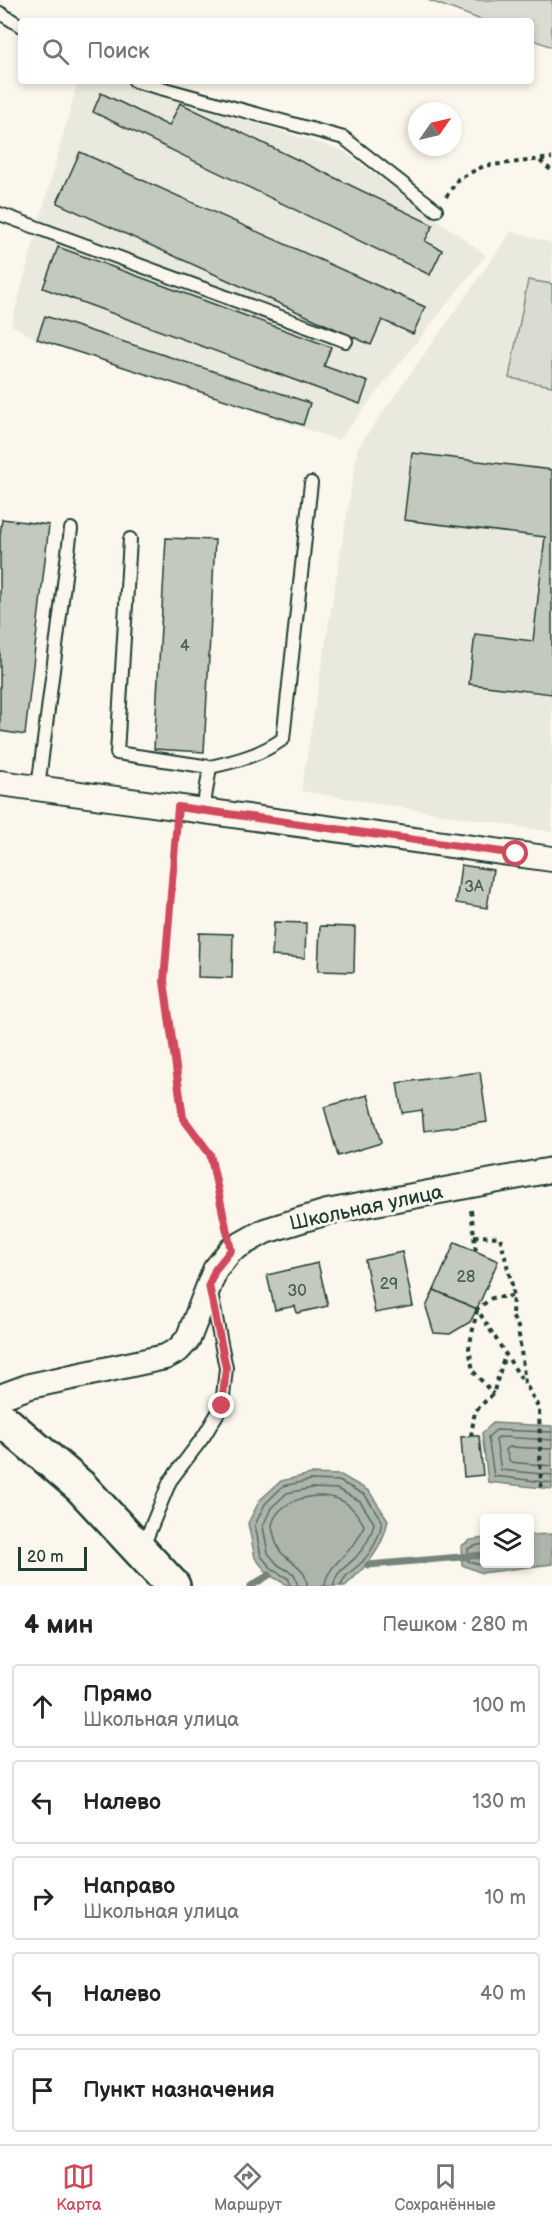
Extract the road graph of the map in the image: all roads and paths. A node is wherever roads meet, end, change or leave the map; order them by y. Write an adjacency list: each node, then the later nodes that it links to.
1 (0, 14): 2 (lane)
2 (18, 24)
3 (146, 84): 7 (lane)
4 (552, 158): 5 (path)
5 (539, 160): 6 (path); 7 (path)
6 (552, 171)
7 (436, 210)
8 (0, 214): 9 (lane)
9 (346, 341)
10 (311, 483): 13 (lane)
11 (71, 529): 15 (lane)
12 (130, 538): 13 (lane)
13 (210, 766): 17 (lane)
14 (0, 783): 15 (street)
15 (38, 788): 16 (street)
16 (178, 807): 17 (street); 22 (path)
17 (203, 810): 18 (street)
18 (552, 859)
19 (552, 1170): 22 (street, Школьная улица)
20 (471, 1210): 21 (path)
21 (474, 1236): 23 (path); 25 (path)
22 (231, 1250): 24 (street, Школьная улица)
23 (476, 1252)
24 (209, 1285): 30 (street, Школьная улица); 34 (lane)
25 (512, 1296): 26 (path); 28 (path)
26 (477, 1309): 27 (path); 29 (path)
27 (505, 1354): 28 (path); 29 (path)
28 (525, 1383): 33 (path)
29 (493, 1394): 32 (path)
30 (0, 1398)
31 (0, 1418): 34 (street)
32 (471, 1436)
33 (541, 1489)
34 (141, 1550): 35 (street)
35 (173, 1586)

